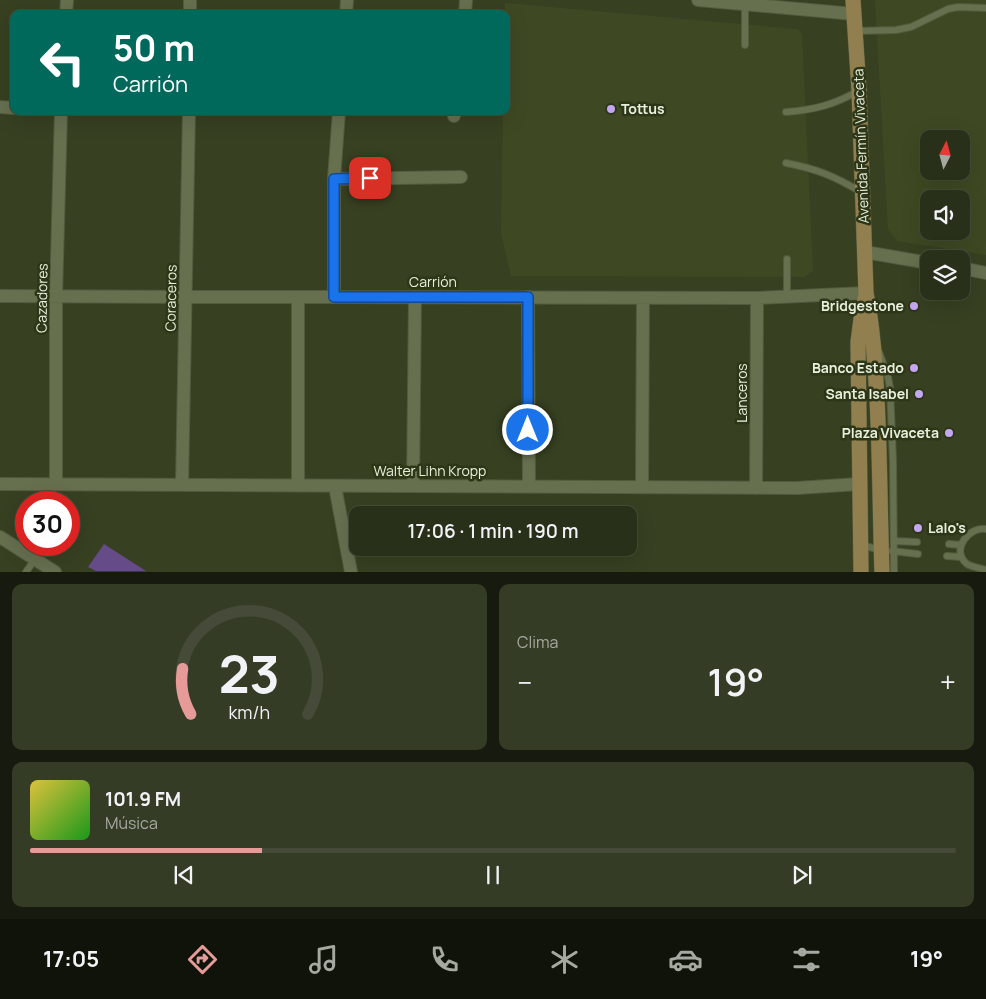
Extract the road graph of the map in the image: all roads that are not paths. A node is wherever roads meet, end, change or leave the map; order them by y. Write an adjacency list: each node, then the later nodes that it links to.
1 (698, 0): 2 (street)
2 (745, 4): 3 (street); 6 (lane)
3 (853, 7): 5 (main road, Avenida Fermín Vivaceta)
4 (986, 8): 5 (lane)
5 (856, 31): 7 (main road, Avenida Fermín Vivaceta)
6 (745, 45)
7 (860, 90): 8 (lane); 15 (main road, Avenida Fermín Vivaceta)
8 (786, 112)
9 (62, 115): 23 (street, Cazadores)
10 (187, 115): 29 (street, Coraceros)
11 (339, 115): 14 (street)
12 (786, 163): 15 (lane)
13 (461, 177): 14 (street)
14 (334, 179): 25 (street)
15 (863, 193): 16 (main road, Avenida Fermín Vivaceta)
16 (865, 252): 18 (street); 21 (main road, Avenida Fermín Vivaceta)
17 (787, 259): 28 (lane)
18 (920, 261)
19 (970, 270): 20 (street)
20 (986, 273)
21 (866, 292): 28 (street, Carrión); 32 (main road, Avenida Fermín Vivaceta); 35 (main road, Avenida Fermín Vivaceta)
22 (0, 296): 23 (street, Carrión)
23 (56, 296): 29 (street, Carrión); 34 (street, Cazadores)
24 (298, 297): 25 (street, Carrión); 29 (street, Carrión); 37 (street)
25 (334, 297): 26 (street, Carrión)
26 (416, 297): 27 (street, Carrión); 39 (street)
27 (528, 297): 30 (street, Carrión); 40 (street)
28 (787, 297): 31 (street, Carrión)
29 (186, 298): 36 (street, Coraceros)
30 (643, 298): 31 (street, Carrión); 41 (street)
31 (757, 298): 42 (street, Lanceros)
32 (874, 342): 45 (lane); 50 (main road, Avenida Fermín Vivaceta)
33 (0, 484): 34 (street, Walter Lihn Kropp)
34 (56, 484): 36 (street, Walter Lihn Kropp)
35 (860, 484): 42 (street, Walter Lihn Kropp); 48 (main road, Avenida Fermín Vivaceta)
36 (182, 485): 37 (street, Walter Lihn Kropp)
37 (298, 486): 38 (street, Walter Lihn Kropp)
38 (336, 486): 39 (street, Walter Lihn Kropp); 58 (street)
39 (413, 486): 40 (street, Walter Lihn Kropp)
40 (528, 486): 41 (street, Walter Lihn Kropp)
41 (642, 487): 42 (street, Walter Lihn Kropp)
42 (756, 488)
43 (986, 529): 49 (lane)
44 (0, 537): 54 (street)
45 (894, 541): 46 (lane); 50 (lane)
46 (917, 542)
47 (949, 544): 49 (lane)
48 (860, 545): 50 (lane); 59 (main road, Avenida Fermín Vivaceta)
49 (961, 545): 53 (lane)
50 (887, 551): 51 (lane); 60 (main road, Avenida Fermín Vivaceta); 61 (lane)
51 (918, 554)
52 (947, 556): 53 (lane)
53 (961, 557): 55 (lane)
54 (35, 559): 56 (lane); 57 (street)
55 (986, 570)
56 (26, 572)
57 (55, 572)
58 (351, 572)
59 (861, 572)
60 (882, 572)
61 (894, 572)

